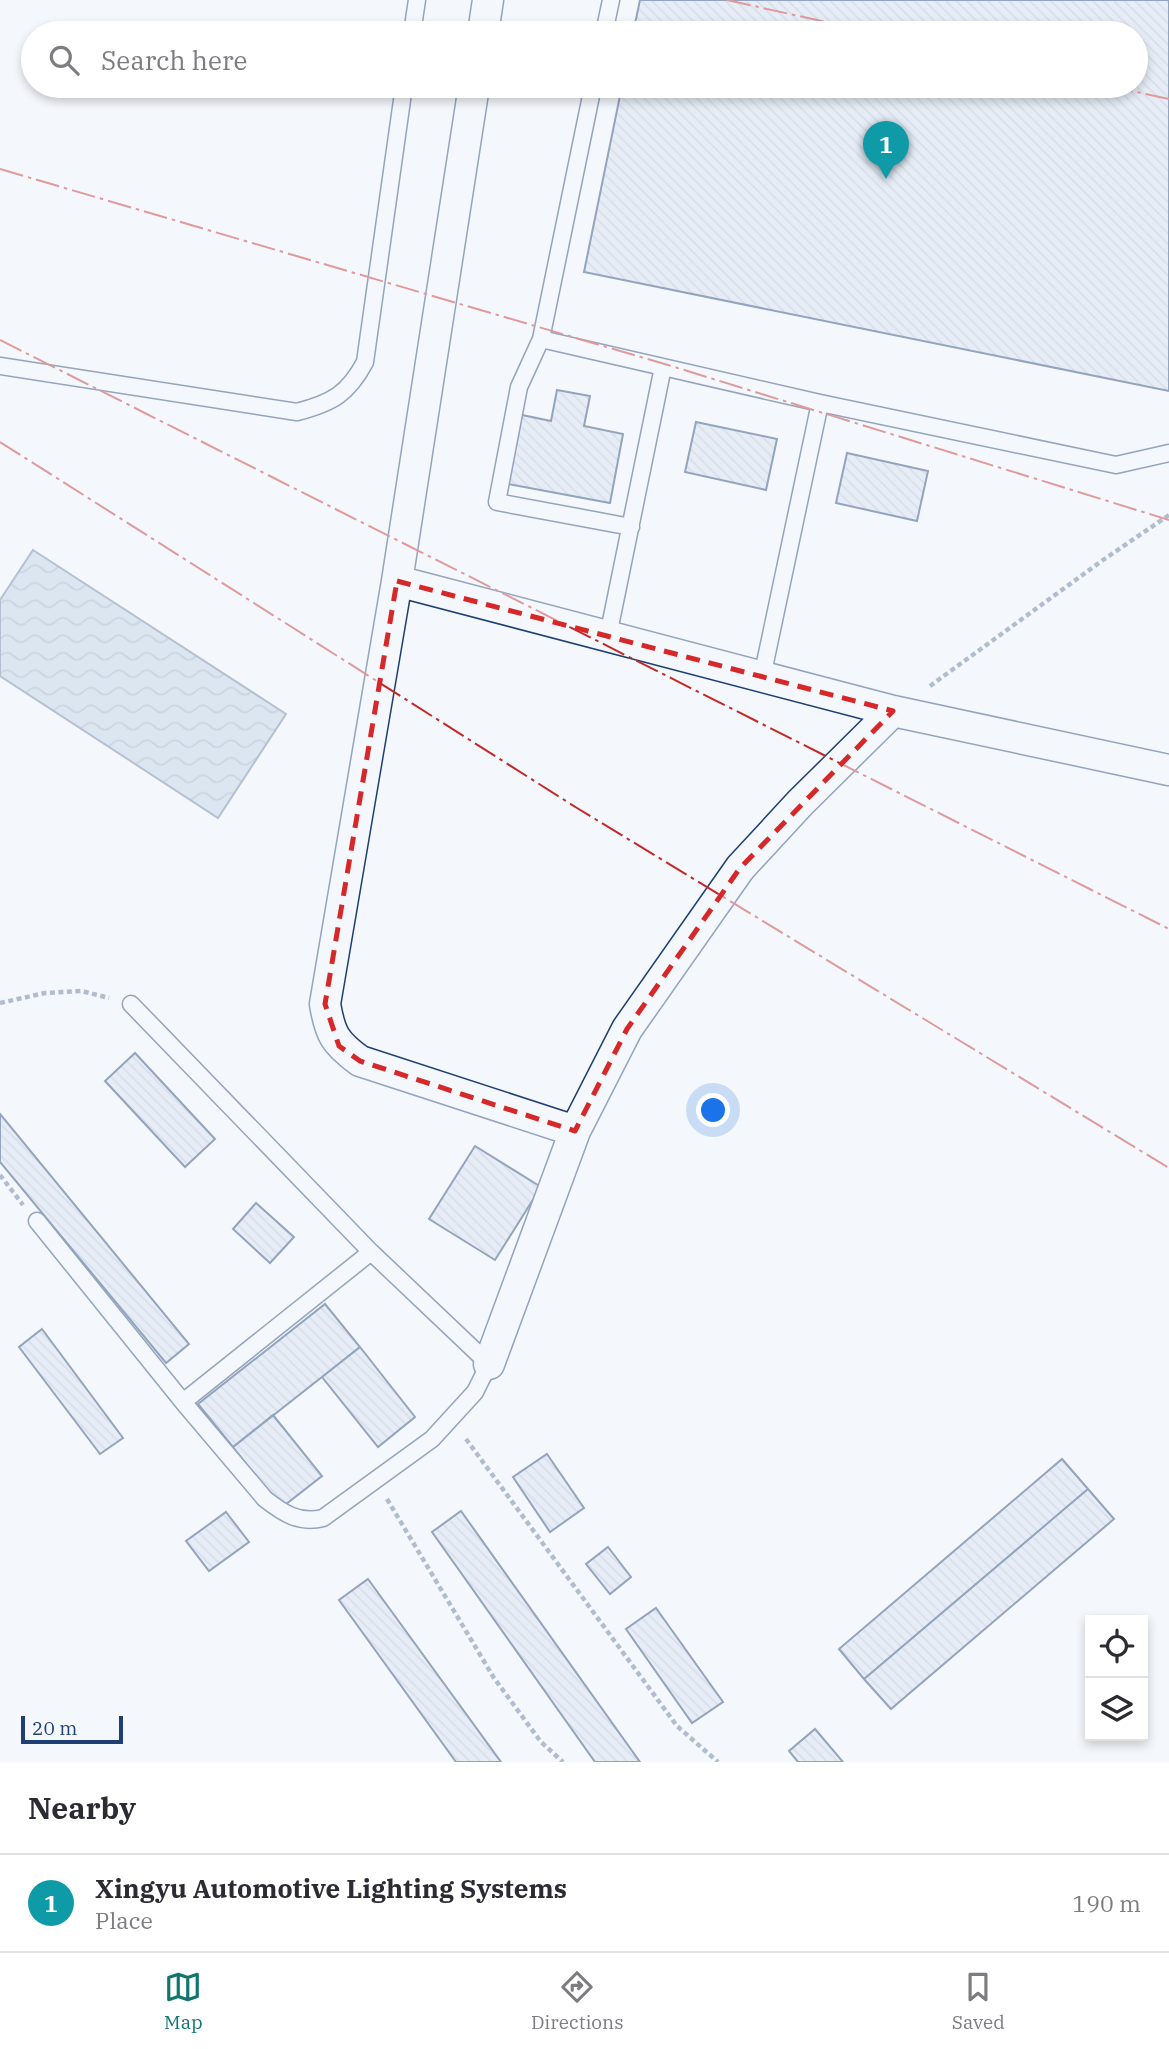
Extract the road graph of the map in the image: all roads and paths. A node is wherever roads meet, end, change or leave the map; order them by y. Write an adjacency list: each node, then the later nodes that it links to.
1 (417, 0): 4 (lane)
2 (488, 0): 5 (street)
3 (611, 0): 6 (lane)
4 (414, 21)
5 (485, 21)
6 (607, 21)
7 (402, 98): 11 (lane)
8 (472, 98): 17 (street)
9 (591, 98): 10 (lane)
10 (541, 339): 12 (lane); 16 (lane)
11 (0, 366)
12 (663, 367): 13 (lane); 16 (lane)
13 (820, 402): 14 (lane); 19 (lane)
14 (1169, 453)
15 (1169, 515): 20 (path)
16 (631, 527): 18 (lane)
17 (397, 581): 18 (street); 24 (street)
18 (608, 636): 19 (street)
19 (762, 677): 20 (street)
20 (894, 711): 21 (street); 24 (street)
21 (1169, 770)
22 (0, 1003): 23 (path)
23 (131, 1004): 27 (lane)
24 (575, 1131): 28 (street)
25 (0, 1175): 26 (path)
26 (37, 1221): 29 (lane)
27 (371, 1252): 28 (lane); 29 (lane)
28 (489, 1364): 30 (lane)
29 (183, 1402): 31 (lane)
30 (451, 1418): 31 (lane); 33 (path)
31 (376, 1480): 32 (path)
32 (563, 1762)
33 (718, 1762)

